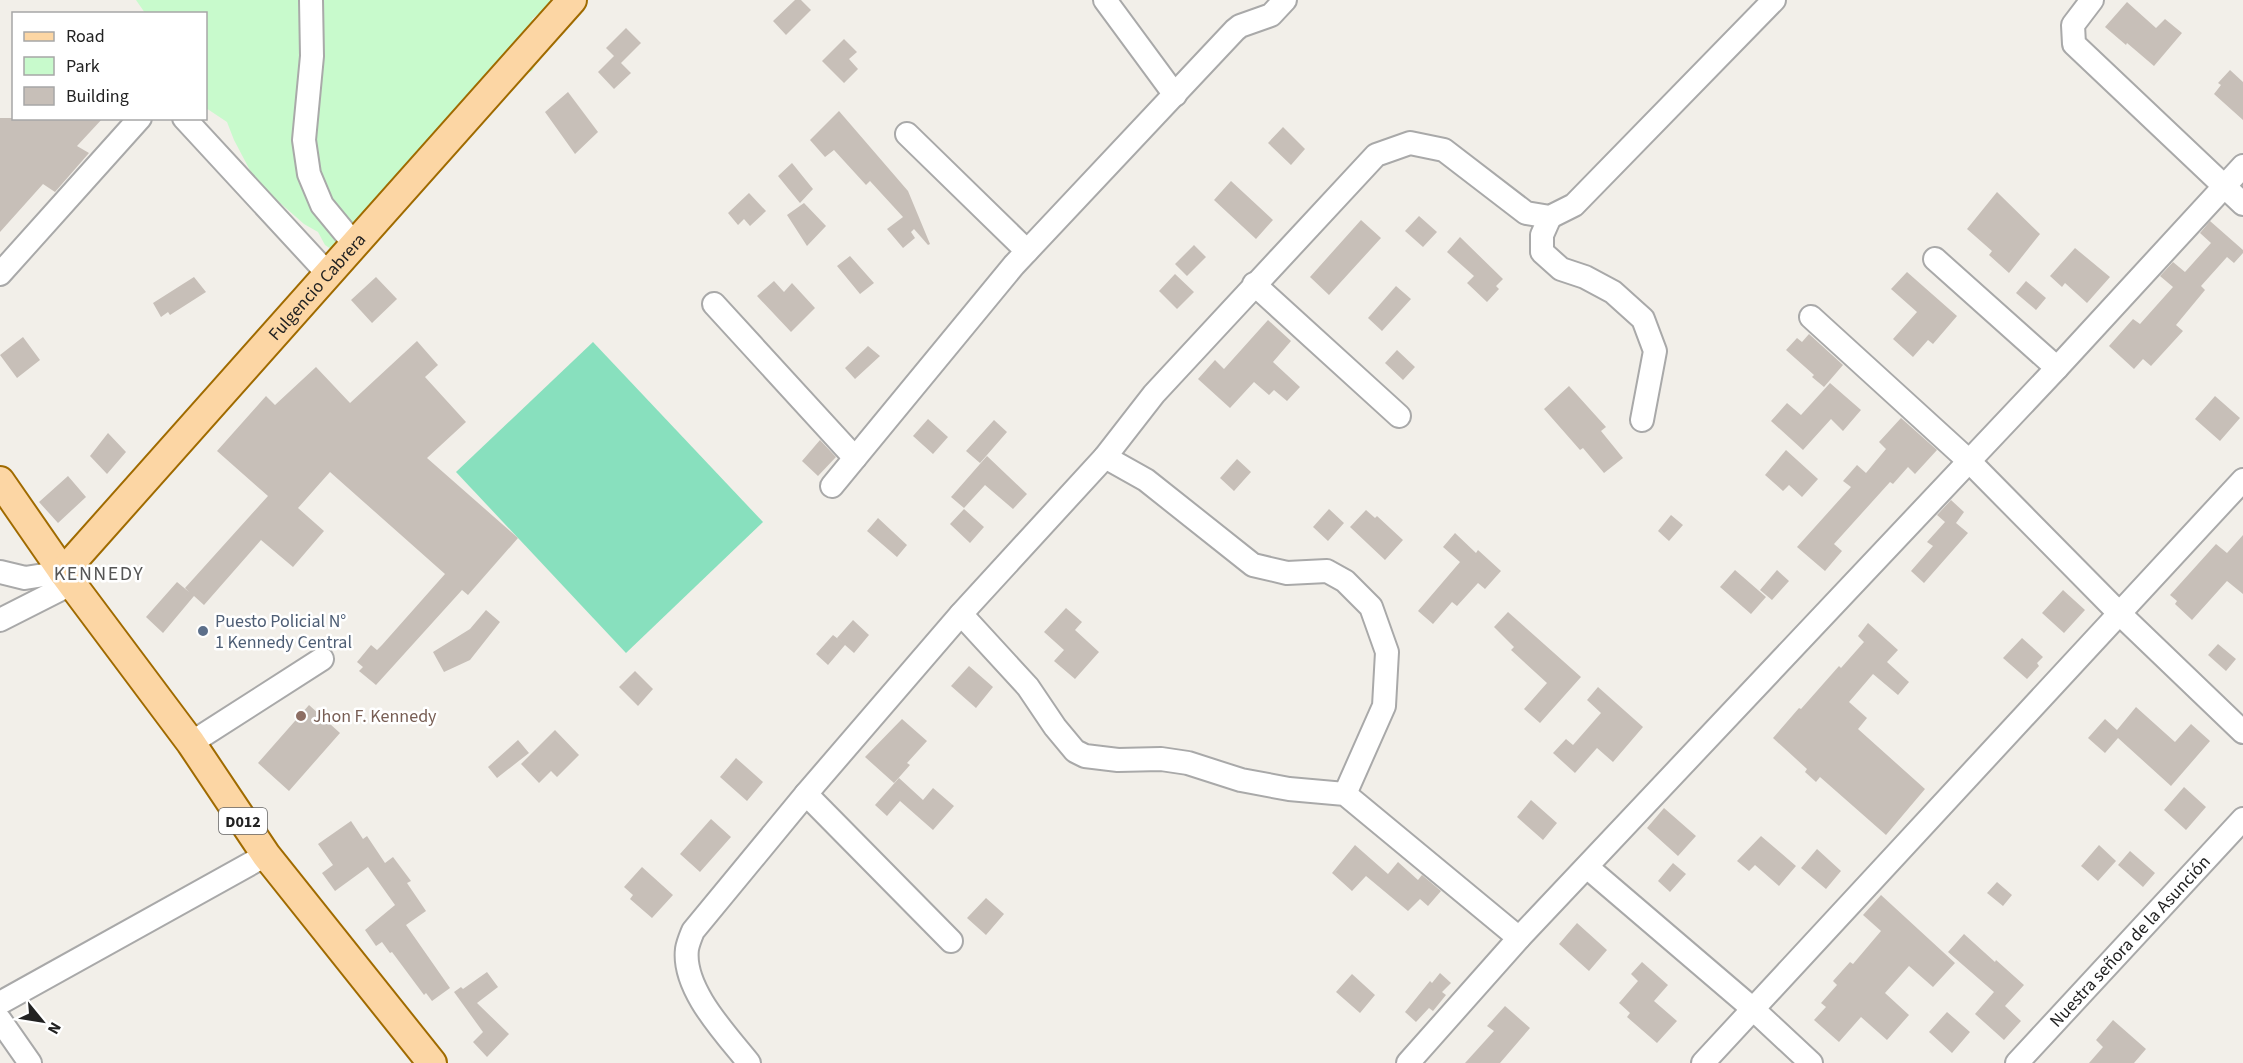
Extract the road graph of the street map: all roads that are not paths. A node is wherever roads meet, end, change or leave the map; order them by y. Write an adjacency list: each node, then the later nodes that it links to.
1 (311, 0): 15 (street)
2 (572, 0): 15 (main road, Fulgencio Cabrera)
3 (1105, 0): 7 (street)
4 (1285, 0): 7 (street)
5 (1774, 0): 14 (street)
6 (2092, 0): 12 (street)
7 (1174, 95): 16 (street)
8 (138, 120): 18 (street)
9 (186, 120): 19 (street)
10 (907, 134): 16 (street)
11 (2243, 166): 12 (street)
12 (2224, 186): 13 (street); 23 (street)
13 (2243, 204)
14 (1550, 217): 20 (street); 25 (street)
15 (355, 245): 19 (main road, Fulgencio Cabrera)
16 (1027, 251): 27 (street)
17 (1935, 259): 23 (street)
18 (1, 271)
19 (329, 275): 33 (main road, Fulgencio Cabrera)
20 (1254, 284): 24 (street); 26 (street)
21 (714, 304): 27 (street)
22 (1811, 317): 28 (street)
23 (2057, 369): 28 (street)
24 (1399, 416)
25 (1642, 420)
26 (1105, 457): 34 (street); 41 (street)
27 (855, 458): 31 (street)
28 (1969, 462): 35 (street); 44 (street)
29 (2243, 480): 35 (street)
30 (0, 481): 33 (main road, D012)
31 (832, 486)
32 (0, 572): 33 (street)
33 (68, 578): 36 (street); 39 (main road, D012)
34 (961, 614): 40 (street); 41 (street)
35 (2120, 614): 38 (street); 48 (street)
36 (0, 621)
37 (322, 659): 39 (street)
38 (2243, 732)
39 (191, 744): 43 (main road, D012)
40 (806, 794): 46 (street); 52 (street)
41 (1345, 794): 45 (street)
42 (2243, 819): 56 (street, Nuestra señora de la Asunción)
43 (267, 855): 47 (street); 51 (main road, D012)
44 (1587, 867): 45 (street); 48 (street)
45 (1519, 938): 53 (street)
46 (951, 941)
47 (0, 1003)
48 (1753, 1009): 54 (street); 55 (street)
49 (0, 1020): 50 (street)
50 (30, 1063)
51 (432, 1063)
52 (749, 1063)
53 (1408, 1063)
54 (1702, 1063)
55 (1811, 1063)
56 (2017, 1063)

